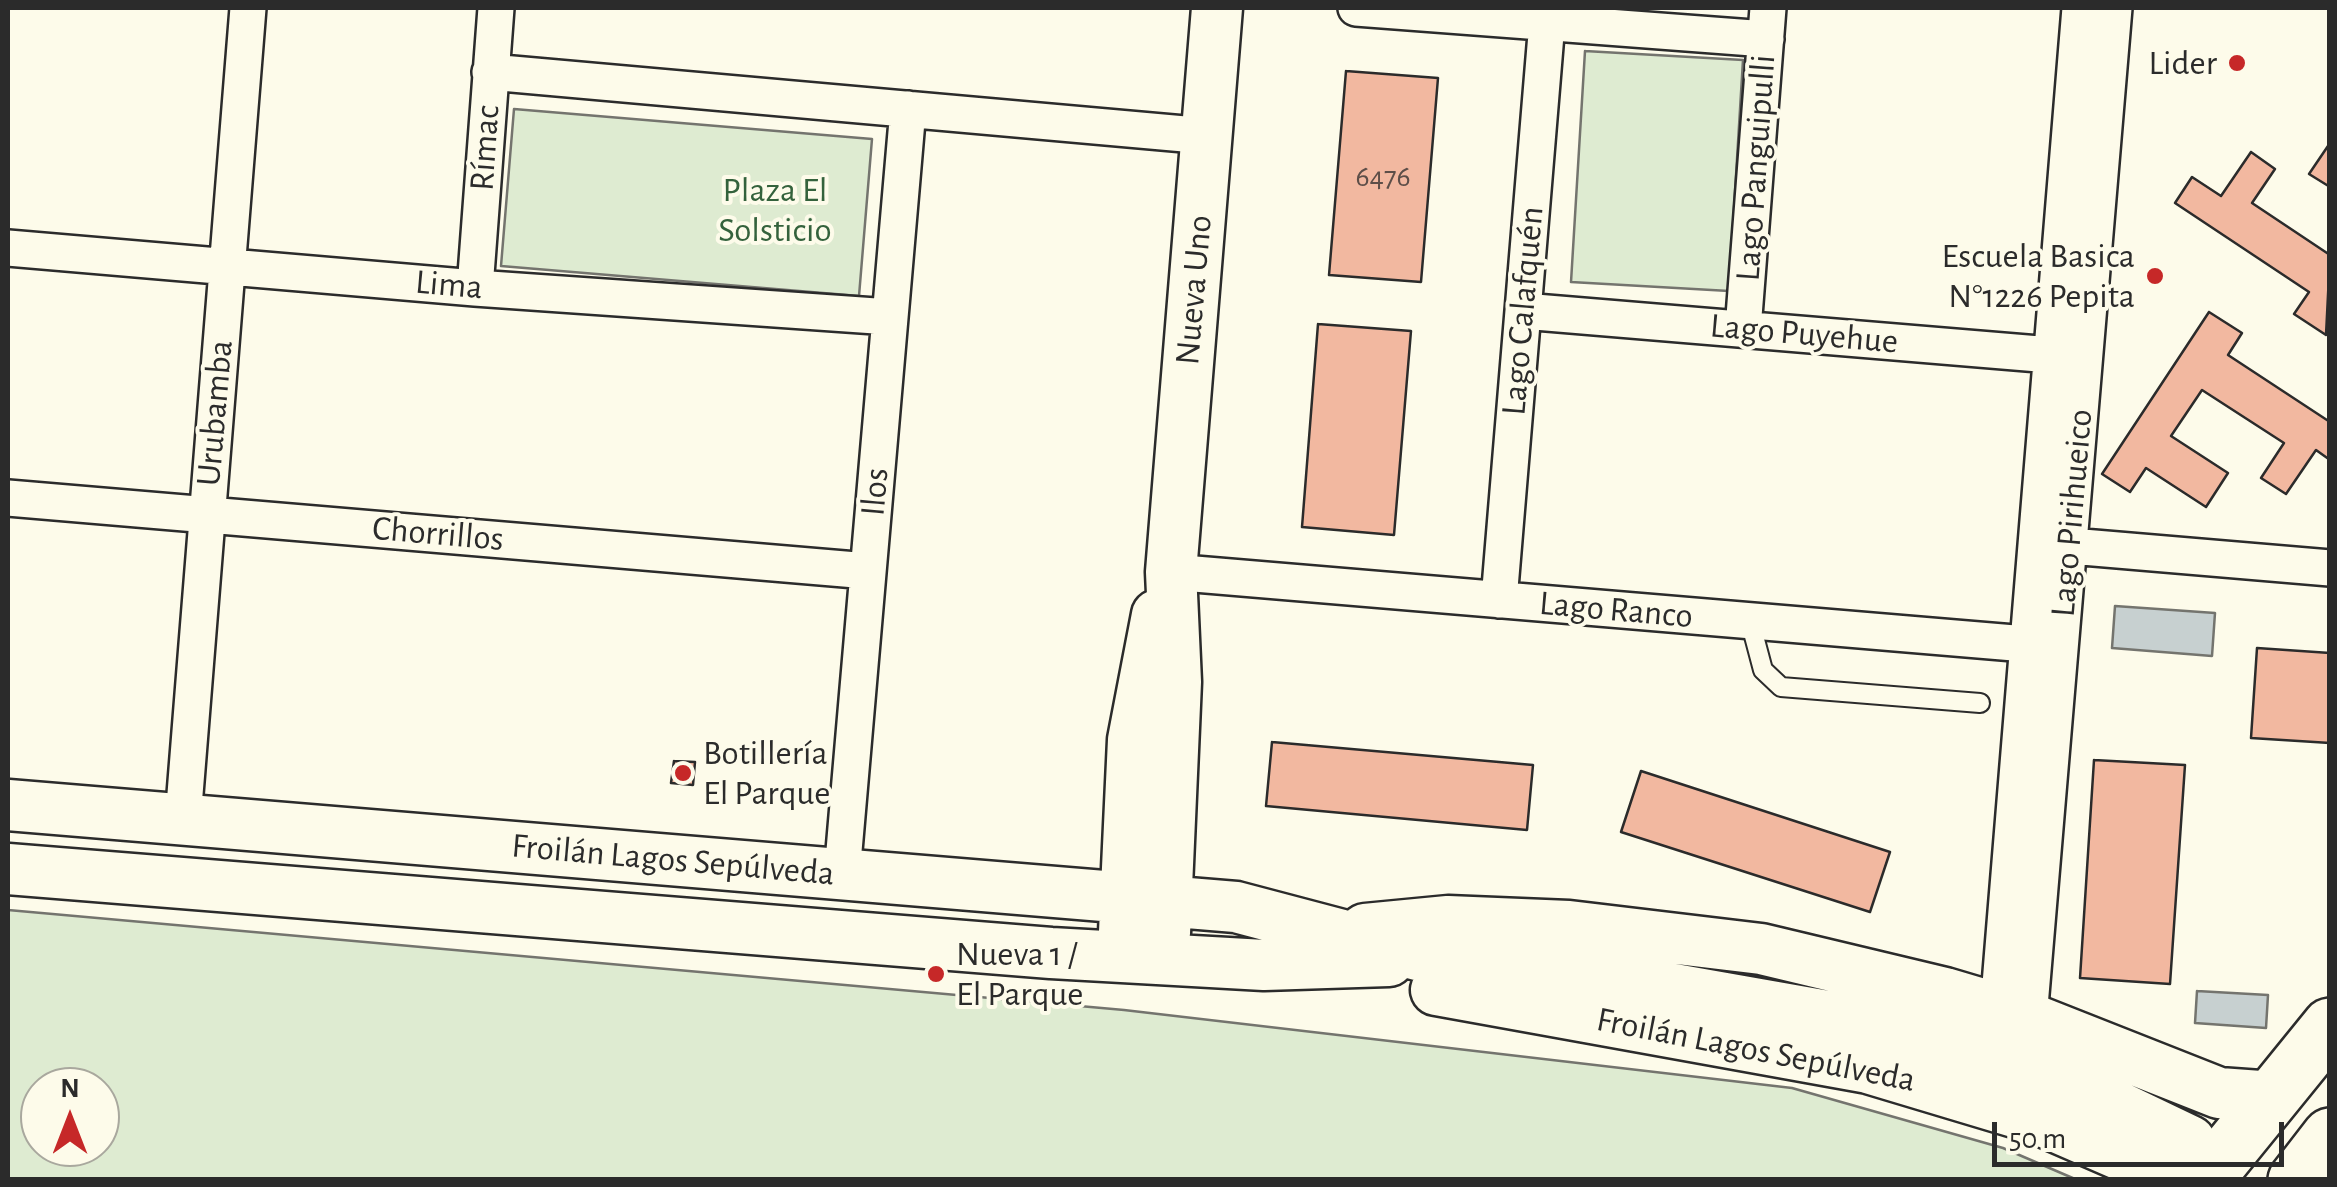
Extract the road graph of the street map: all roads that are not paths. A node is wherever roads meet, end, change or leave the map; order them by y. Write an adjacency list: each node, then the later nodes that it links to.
1 (248, 8): 13 (street, Urubamba)
2 (496, 8): 9 (street, Rímac)
3 (1217, 8): 11 (street, Nueva Uno)
4 (1356, 8): 7 (street)
5 (2080, 8): 18 (street, Lago Pirihueico)
6 (2114, 8): 18 (street, Lago Pirihueico)
7 (1547, 22): 8 (street); 15 (street, Lago Calafquén)
8 (1767, 23): 17 (street, Lago Panguipulli)
9 (490, 72): 10 (street); 14 (street, Rímac)
10 (908, 110): 11 (street); 16 (street, Ilos)
11 (1207, 136): 24 (street, Nueva Uno)
12 (8, 248): 13 (street, Lima)
13 (228, 266): 14 (street, Lima); 20 (street, Urubamba)
14 (475, 288): 16 (street, Lima)
15 (1523, 311): 17 (street, Lago Puyehue); 25 (street, Lago Calafquén)
16 (890, 316): 23 (street, Ilos)
17 (1743, 330): 18 (street, Lago Puyehue)
18 (2068, 356): 21 (street, Lago Pirihueico)
19 (8, 498): 20 (street, Chorrillos)
20 (206, 514): 23 (street, Chorrillos); 30 (street, Urubamba)
21 (2053, 545): 22 (street); 27 (street, Lago Pirihueico)
22 (2330, 568)
23 (868, 571): 33 (street, Ilos)
24 (1171, 572): 25 (street, Lago Ranco); 34 (street, Nueva Uno)
25 (1500, 600): 26 (street, Lago Ranco)
26 (1750, 621): 27 (street, Lago Ranco); 28 (lane)
27 (2045, 646): 38 (street, Lago Pirihueico)
28 (1980, 703)
29 (8, 805): 30 (street, Froilán Lagos Sepúlveda)
30 (182, 819): 31 (street, Froilán Lagos Sepúlveda)
31 (622, 856): 33 (street, Froilán Lagos Sepúlveda); 35 (street)
32 (8, 870): 35 (street, Froilán Lagos Sepúlveda)
33 (842, 874): 34 (street, Froilán Lagos Sepúlveda)
34 (1145, 899): 36 (street, Froilán Lagos Sepúlveda); 37 (street, Nueva Uno)
35 (617, 918): 37 (street, Froilán Lagos Sepúlveda)
36 (1334, 949): 37 (street, Froilán Lagos Sepúlveda); 38 (street, Froilán Lagos Sepúlveda); 42 (street, Froilán Lagos Sepúlveda); 42 (street, Froilán Lagos Sepúlveda)
37 (1144, 958)
38 (2014, 1014): 40 (street, Froilán Lagos Sepúlveda)
39 (2330, 1026): 40 (main road)
40 (2274, 1097): 42 (main road)
41 (2330, 1136): 43 (main road)
42 (2186, 1167)
43 (2296, 1180)

